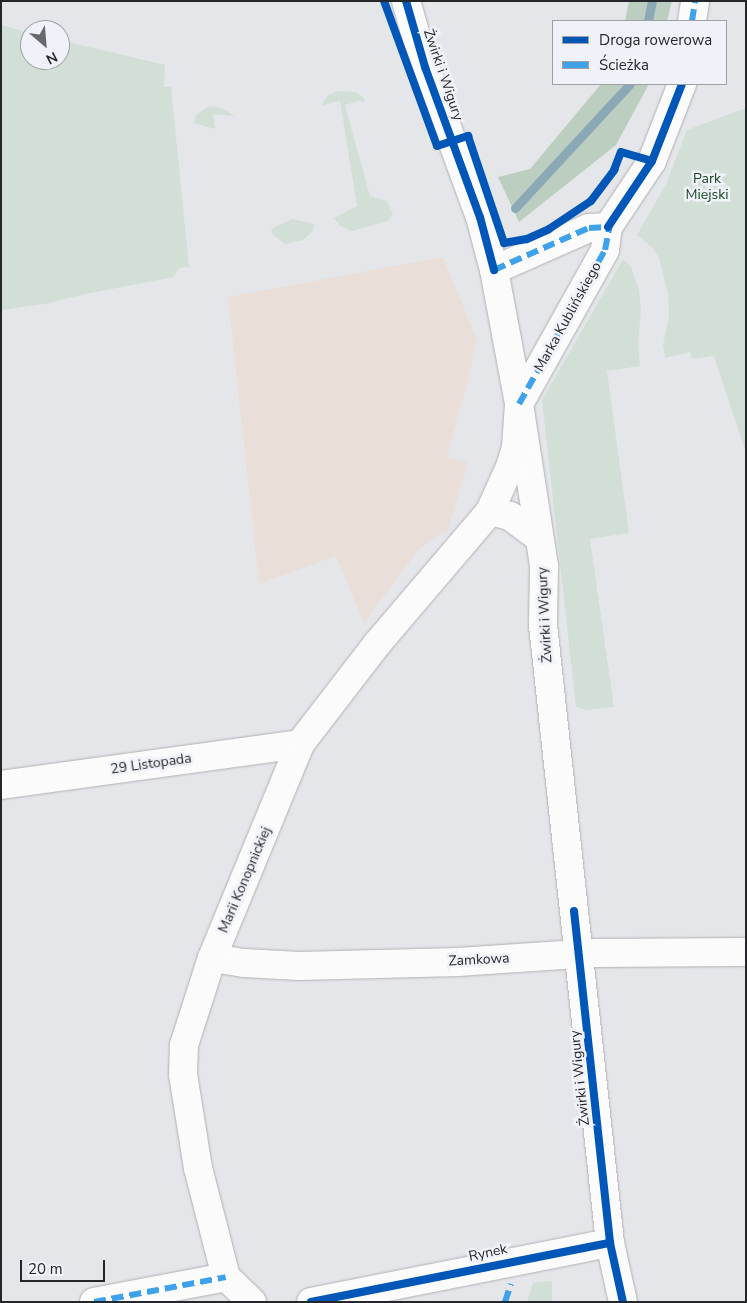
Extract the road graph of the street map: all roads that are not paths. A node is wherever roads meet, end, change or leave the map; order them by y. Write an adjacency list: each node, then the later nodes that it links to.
1 (406, 1): 6 (street, Żwirki i Wigury)
2 (694, 1): 3 (street)
3 (692, 20)
4 (682, 85): 5 (street, Marka Kublińskiego)
5 (608, 227): 6 (street); 7 (street, Marka Kublińskiego)
6 (494, 270): 7 (street, Żwirki i Wigury)
7 (519, 404): 8 (street, Marii Konopnickiej); 9 (street, Żwirki i Wigury)
8 (490, 511): 9 (street); 10 (street, Marii Konopnickiej)
9 (539, 538): 13 (street, Żwirki i Wigury)
10 (300, 744): 11 (street, 29 Listopada); 14 (street, Marii Konopnickiej)
11 (1, 785)
12 (746, 952): 13 (street, Zamkowa)
13 (579, 954): 14 (street, Zamkowa); 15 (street, Żwirki i Wigury)
14 (212, 958): 16 (street, Marii Konopnickiej)
15 (610, 1243): 19 (street, Rynek); 20 (street)
16 (226, 1277): 17 (street); 18 (street)
17 (94, 1302)
18 (252, 1302)
19 (311, 1302)
20 (623, 1302)

